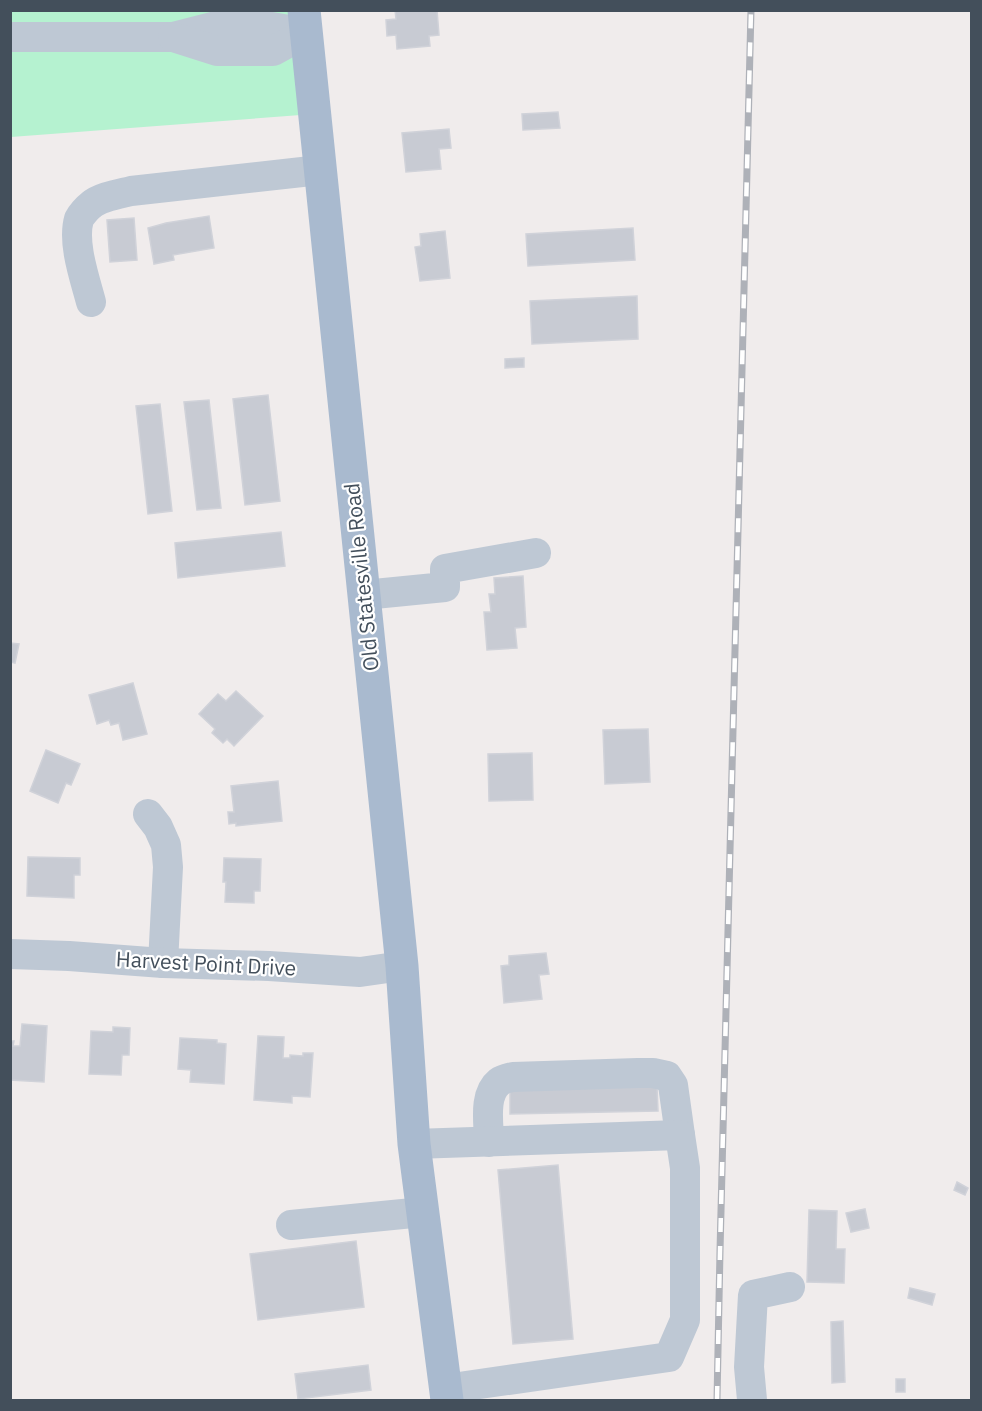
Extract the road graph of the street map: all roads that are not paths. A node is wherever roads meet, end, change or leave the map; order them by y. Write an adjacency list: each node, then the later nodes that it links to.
1 (305, 22): 2 (street); 3 (main road, Old Statesville Road)
2 (10, 37)
3 (320, 170): 4 (street); 6 (main road, Old Statesville Road)
4 (92, 302)
5 (536, 553): 6 (street)
6 (364, 595): 10 (main road, Old Statesville Road)
7 (148, 814): 9 (street)
8 (10, 954): 9 (street, Harvest Point Drive)
9 (163, 963): 10 (street, Harvest Point Drive)
10 (402, 966): 13 (main road, Old Statesville Road)
11 (681, 1135): 12 (street); 12 (street); 17 (street)
12 (489, 1142): 13 (street)
13 (414, 1144): 14 (main road, Old Statesville Road)
14 (423, 1212): 15 (street); 17 (main road, Old Statesville Road)
15 (291, 1225)
16 (790, 1287): 18 (street)
17 (446, 1395)
18 (752, 1401)

